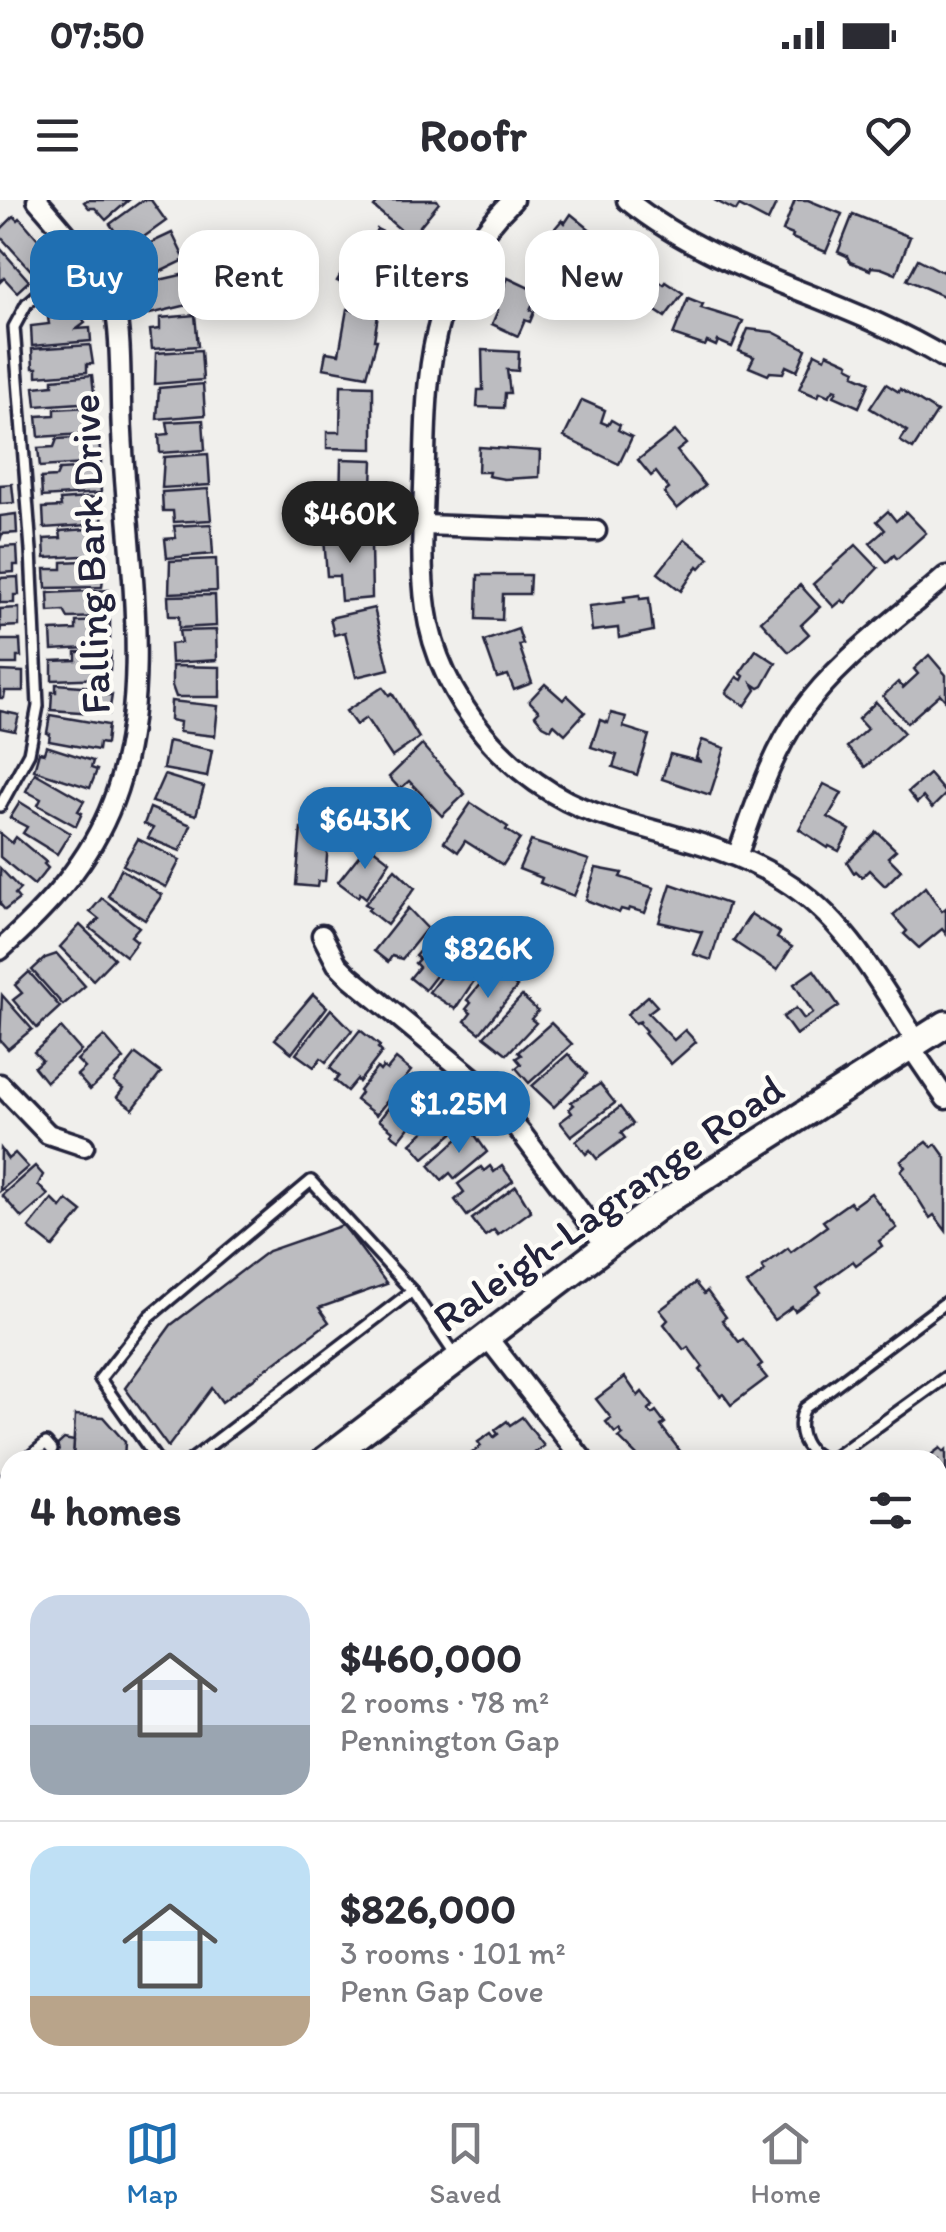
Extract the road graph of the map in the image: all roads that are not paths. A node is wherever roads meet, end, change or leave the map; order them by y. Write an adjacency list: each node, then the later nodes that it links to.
1 (36, 200): 4 (street, Falling Bark Drive)
2 (513, 200): 8 (street)
3 (627, 200): 7 (street)
4 (63, 230)
5 (30, 300): 11 (lane)
6 (116, 320): 14 (street, Falling Bark Drive)
7 (946, 359)
8 (424, 525): 9 (street); 12 (street)
9 (596, 531)
10 (946, 576): 12 (street)
11 (0, 806)
12 (737, 856): 16 (street)
13 (322, 935): 20 (street)
14 (0, 950)
15 (944, 1029): 16 (main road, Raleigh-Lagrange Road)
16 (913, 1044): 18 (street); 20 (main road, Raleigh-Lagrange Road)
17 (0, 1084): 19 (street)
18 (946, 1099)
19 (84, 1146)
20 (606, 1246): 23 (main road, Raleigh-Lagrange Road)
21 (412, 1290): 24 (lane); 28 (lane); 29 (lane)
22 (946, 1302): 32 (lane)
23 (487, 1336): 24 (main road, Raleigh-Lagrange Road); 31 (street)
24 (457, 1358): 30 (main road, Raleigh-Lagrange Road)
25 (946, 1376): 33 (lane)
26 (37, 1450): 27 (lane)
27 (52, 1450)
28 (151, 1450)
29 (203, 1450)
30 (339, 1450)
31 (575, 1450)
32 (811, 1450)
33 (844, 1450)

